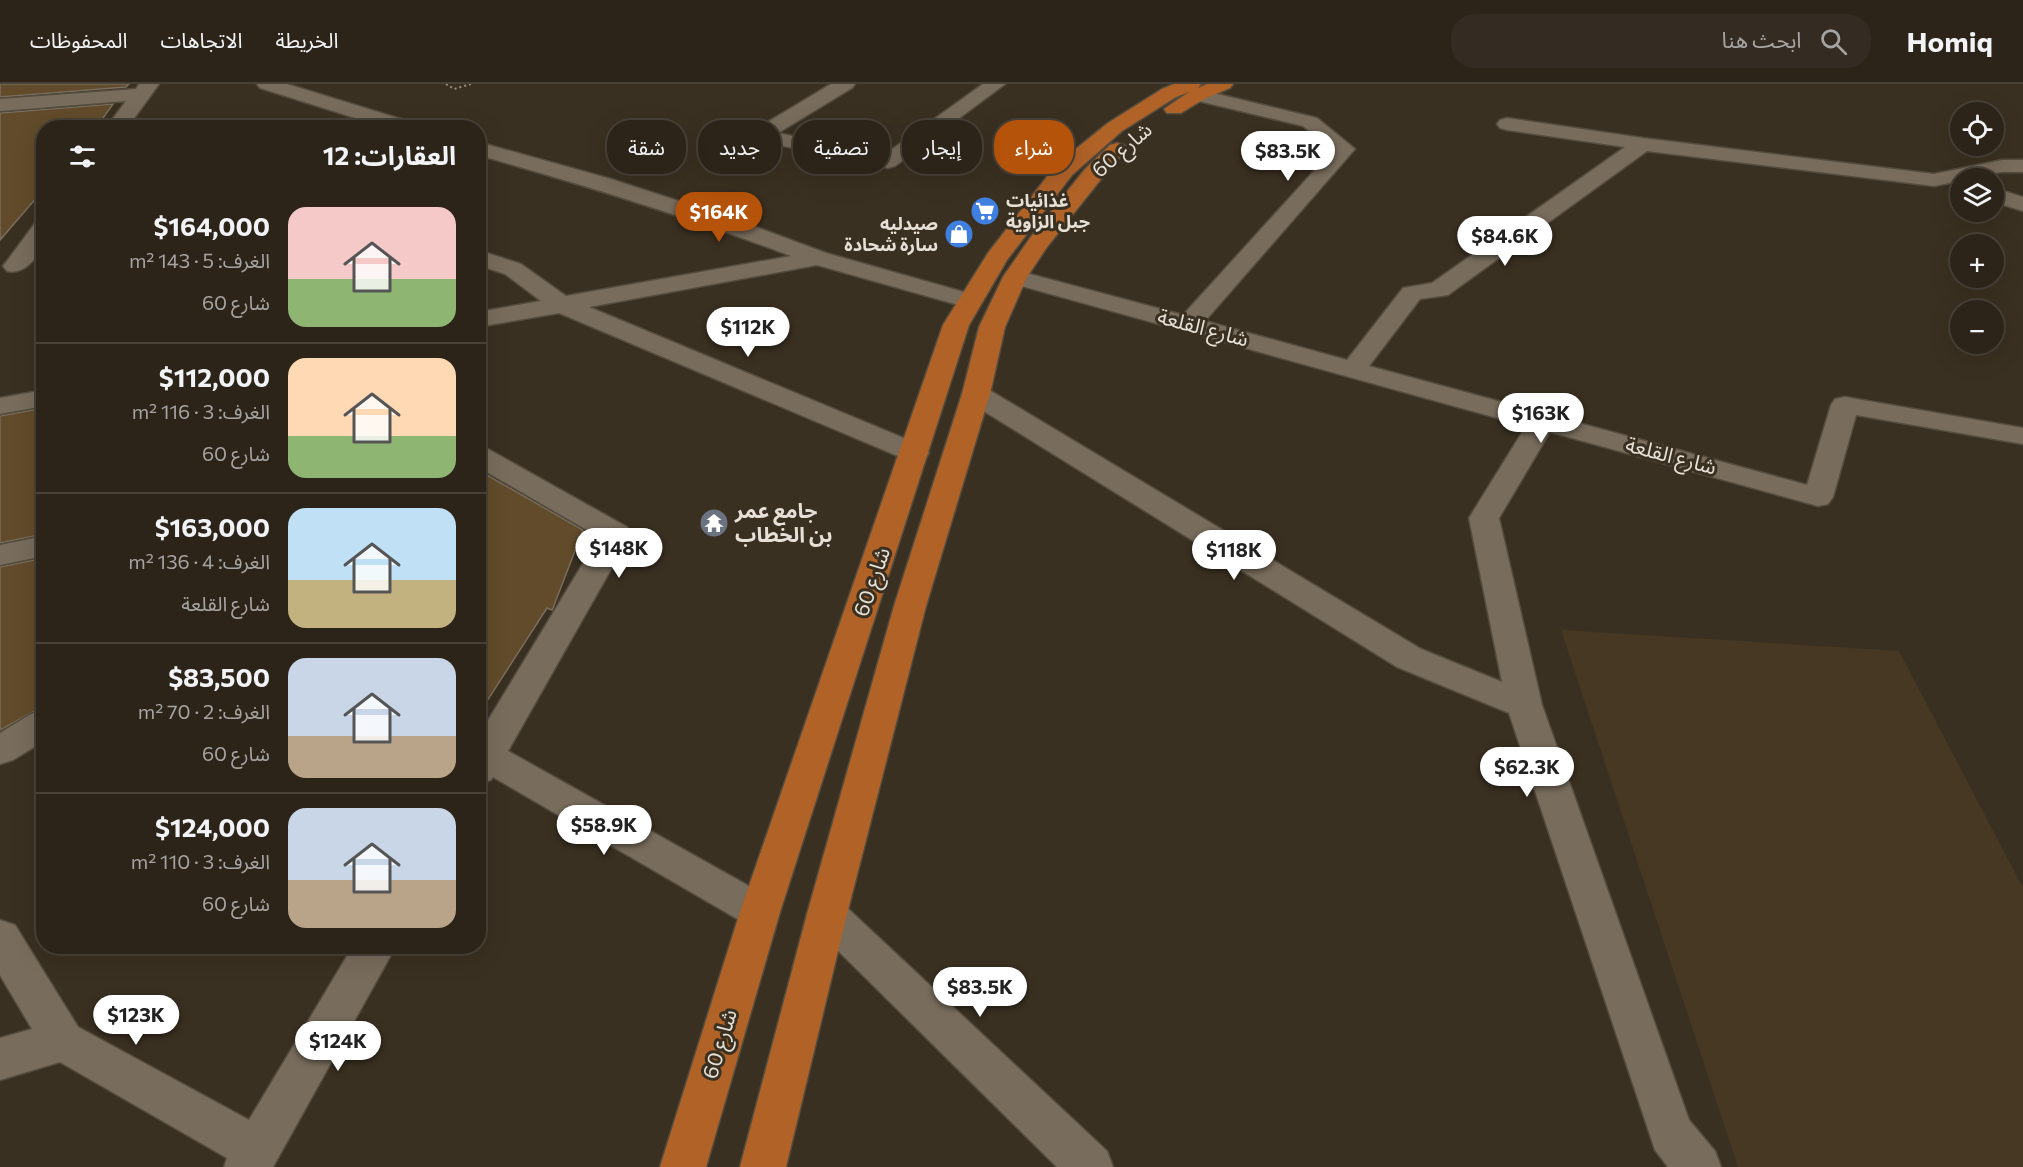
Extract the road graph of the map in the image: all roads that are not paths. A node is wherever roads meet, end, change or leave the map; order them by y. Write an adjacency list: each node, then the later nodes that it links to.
1 (267, 84): 8 (street)
2 (845, 84): 3 (street)
3 (995, 84)
4 (1204, 88): 22 (main road, شارع 60); 23 (main road, شارع 60); 26 (street)
5 (144, 89): 6 (street); 7 (street)
6 (0, 105)
7 (122, 120)
8 (384, 120)
9 (1507, 124): 10 (street)
10 (1642, 144): 14 (street); 27 (street)
11 (486, 150): 18 (street)
12 (2023, 166): 13 (street)
13 (1996, 168)
14 (1950, 182)
15 (2004, 198): 16 (street)
16 (2023, 204)
17 (36, 236): 21 (street)
18 (818, 258): 23 (street); 24 (street)
19 (486, 260): 24 (street)
20 (36, 263): 21 (street)
21 (7, 267)
22 (1015, 277): 26 (street, شارع القلعة); 28 (main road, شارع 60)
23 (969, 301): 33 (main road, شارع 60)
24 (562, 305): 25 (street); 33 (street)
25 (486, 319)
26 (1189, 324): 27 (street, شارع القلعة)
27 (1353, 369): 31 (street, شارع القلعة)
28 (976, 394): 37 (street); 43 (main road, شارع 60)
29 (36, 399): 30 (street)
30 (0, 406)
31 (1543, 421): 32 (street, شارع القلعة); 37 (street)
32 (2023, 436)
33 (915, 453): 42 (main road, شارع 60)
34 (486, 460): 40 (street)
35 (36, 548): 36 (street)
36 (0, 555)
37 (1524, 705): 52 (street)
38 (36, 728): 39 (street)
39 (0, 750)
40 (486, 751)
41 (486, 762): 42 (street)
42 (760, 912): 49 (main road, شارع 60)
43 (827, 914): 50 (main road, شارع 60); 51 (street)
44 (0, 938): 46 (street)
45 (371, 954): 48 (street)
46 (63, 1041): 47 (street); 48 (street)
47 (0, 1059)
48 (252, 1158)
49 (683, 1167)
50 (763, 1167)
51 (1090, 1167)
52 (1698, 1167)

